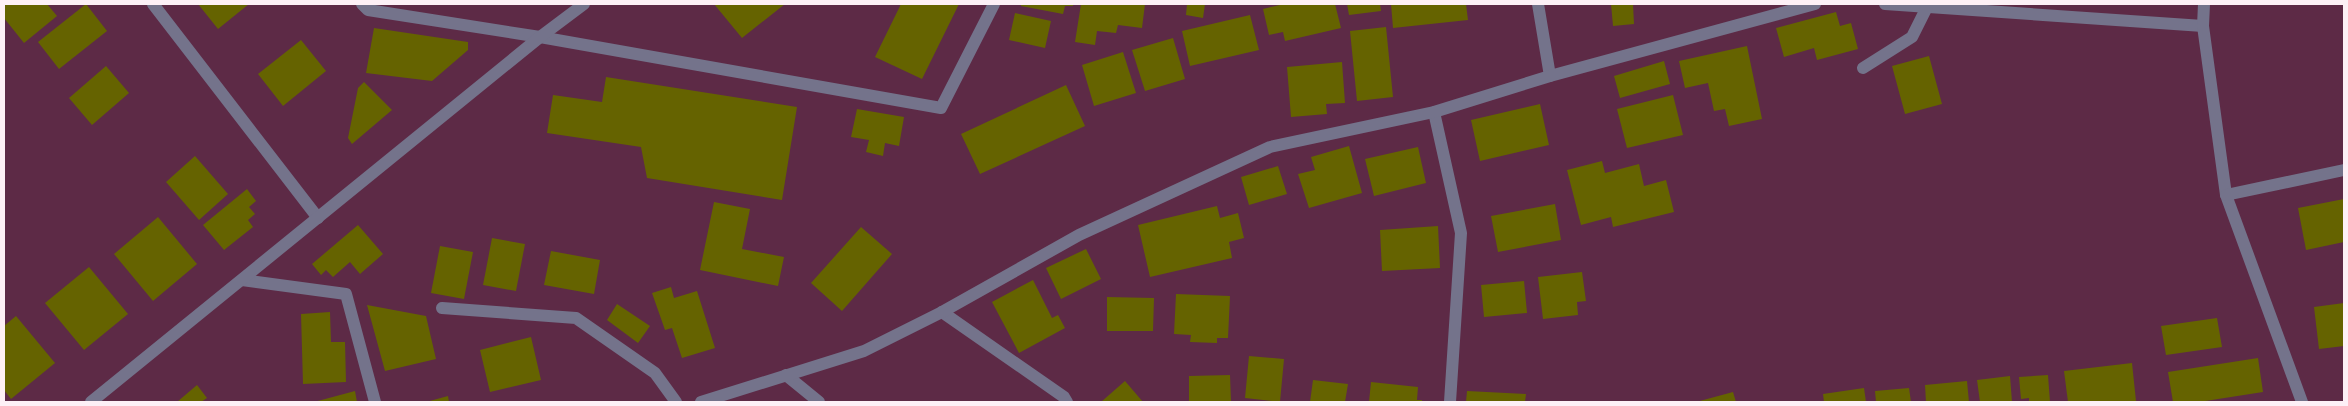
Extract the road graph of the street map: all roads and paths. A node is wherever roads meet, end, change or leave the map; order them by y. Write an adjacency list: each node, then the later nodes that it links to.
1 (153, 4): 17 (street)
2 (362, 4): 11 (street)
3 (584, 4): 11 (street)
4 (994, 4): 11 (street)
5 (1538, 4): 13 (street)
6 (1815, 4): 13 (street)
7 (1885, 4): 9 (street)
8 (2204, 4): 10 (street)
9 (1927, 6): 10 (street); 12 (street)
10 (2203, 26): 16 (street)
11 (540, 37): 17 (street)
12 (1863, 68)
13 (1550, 76): 14 (street)
14 (1434, 112): 20 (street); 28 (street)
15 (2344, 170): 16 (street)
16 (2226, 195): 29 (street)
17 (318, 218): 18 (street)
18 (242, 280): 22 (street); 23 (street)
19 (442, 308): 24 (street)
20 (942, 312): 21 (street); 27 (street)
21 (786, 375): 25 (street); 26 (street)
22 (91, 402)
23 (375, 402)
24 (676, 402)
25 (700, 402)
26 (819, 402)
27 (1068, 402)
28 (1450, 402)
29 (2302, 402)

